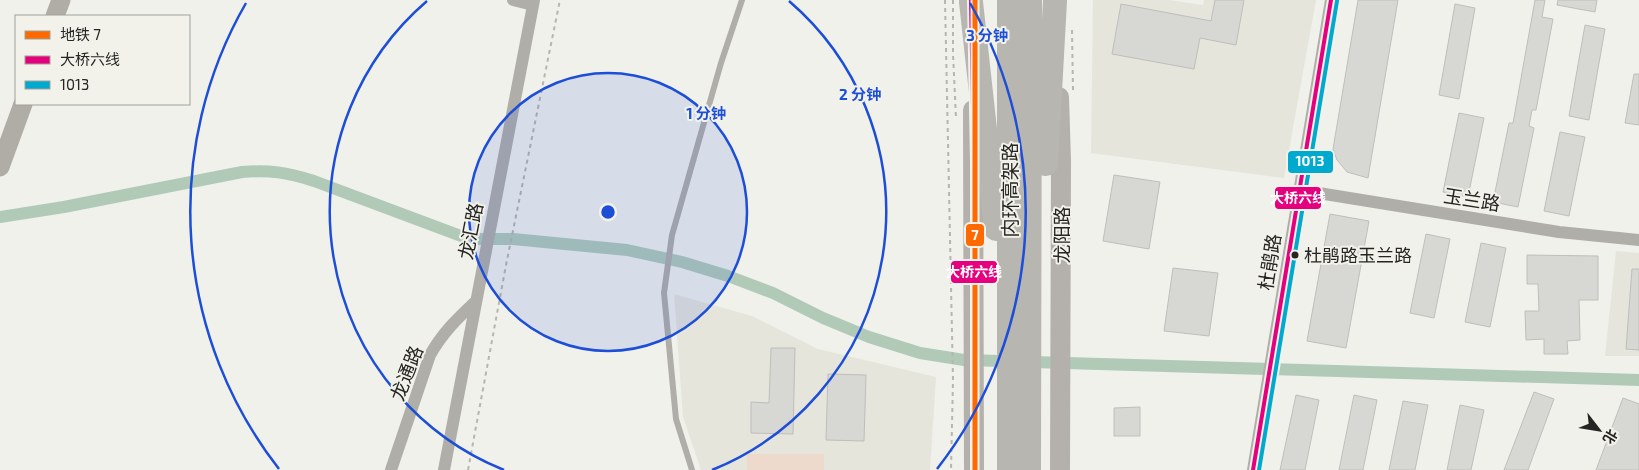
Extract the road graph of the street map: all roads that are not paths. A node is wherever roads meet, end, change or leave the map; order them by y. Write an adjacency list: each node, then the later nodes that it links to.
1 (61, 0): 10 (street)
2 (514, 0): 9 (street)
3 (742, 0): 20 (lane)
4 (1009, 0): 16 (highway, 内环高架路)
5 (1030, 0): 16 (highway, 内环高架路)
6 (1055, 0): 16 (highway)
7 (1331, 0): 13 (street, 杜鹃路)
8 (971, 1): 16 (highway)
9 (533, 2): 15 (street, 龙汇路)
10 (55, 15)
11 (23, 105): 12 (street)
12 (0, 166)
13 (1300, 190): 14 (street, 玉兰路); 26 (street, 杜鹃路)
14 (1639, 240)
15 (476, 301): 18 (street, 龙通路); 19 (street, 龙汇路)
16 (1018, 334): 17 (highway, 内环高架路); 21 (main road); 25 (main road)
17 (1018, 385): 22 (highway); 23 (highway, 内环高架路); 24 (highway, 内环高架路)
18 (391, 470)
19 (444, 470)
20 (692, 470)
21 (974, 470)
22 (1003, 470)
23 (1009, 470)
24 (1029, 470)
25 (1060, 470)
26 (1253, 470)

